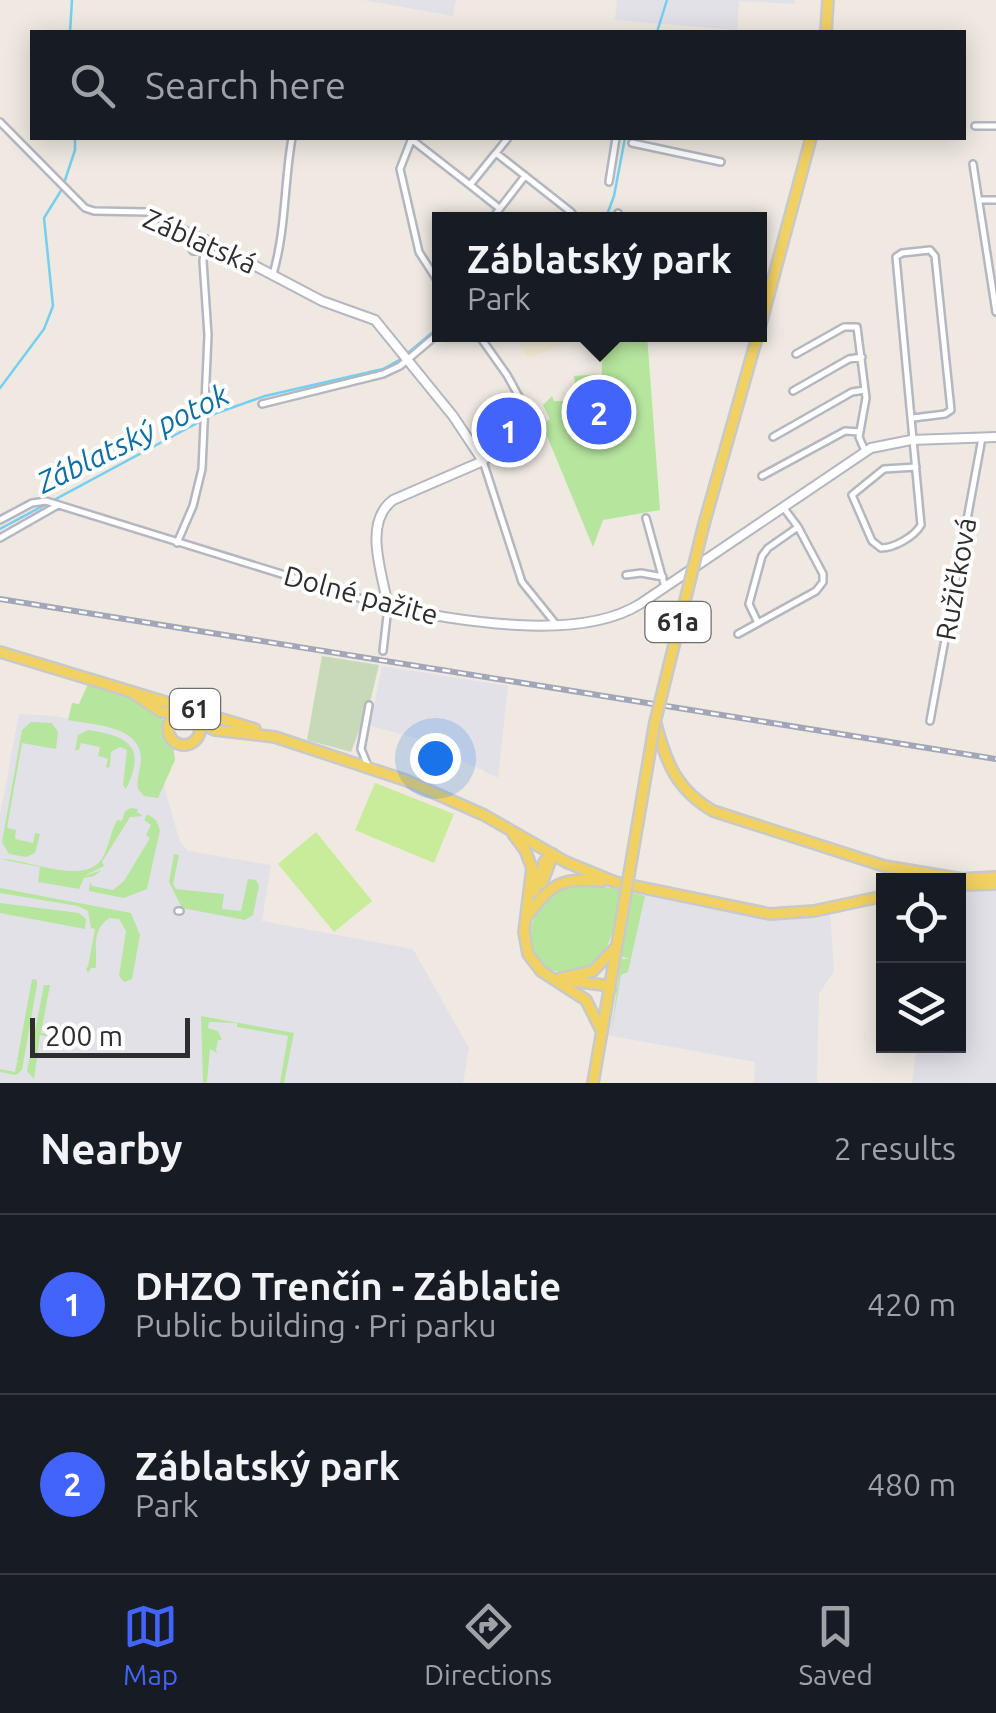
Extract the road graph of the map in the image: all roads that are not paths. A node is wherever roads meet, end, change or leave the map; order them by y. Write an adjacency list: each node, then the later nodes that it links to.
1 (828, 0): 2 (main road)
2 (826, 30)
3 (0, 122): 24 (street, Záblatská)
4 (975, 126): 5 (street)
5 (996, 126)
6 (292, 140): 27 (street)
7 (410, 140): 26 (street)
8 (414, 140): 18 (street)
9 (506, 140): 13 (street)
10 (616, 140): 17 (street)
11 (810, 140): 28 (main road, 61a)
12 (632, 143): 14 (street)
13 (496, 153): 16 (street); 18 (street)
14 (721, 162)
15 (973, 164): 19 (street)
16 (525, 176): 21 (street); 23 (street)
17 (609, 182)
18 (470, 185): 21 (street)
19 (978, 197): 20 (street); 29 (street)
20 (996, 200)
21 (499, 208): 22 (street)
22 (496, 212)
23 (567, 212)
24 (191, 235): 25 (street, Záblatská); 25 (street)
25 (206, 245): 27 (street, Záblatská); 55 (street)
26 (432, 271)
27 (274, 274): 35 (street, Záblatská)
28 (767, 300)
29 (996, 312)
30 (432, 339): 35 (street)
31 (483, 342): 46 (street)
32 (755, 342): 69 (main road, 61a, bridge)
33 (796, 354): 34 (street)
34 (862, 358): 36 (street); 37 (street)
35 (408, 359): 38 (street); 46 (street, Záblatská)
36 (793, 390)
37 (865, 390): 40 (street); 41 (street)
38 (262, 404)
39 (913, 418): 39 (street); 44 (street)
40 (860, 432): 45 (street); 48 (street)
41 (773, 437)
42 (996, 437): 43 (street)
43 (982, 438): 44 (street); 68 (street, Ružičková)
44 (914, 440): 45 (street); 47 (street)
45 (865, 451): 50 (street, Dolné pažite)
46 (484, 460): 58 (street); 59 (street)
47 (916, 467): 47 (street)
48 (762, 476)
49 (56, 505): 52 (street, Dolné pažite); 54 (street); 55 (street, Dolné pažite)
50 (783, 506): 53 (street); 57 (street, Dolné pažite)
51 (646, 518): 57 (street)
52 (0, 520)
53 (798, 527): 60 (street); 60 (street)
54 (0, 538)
55 (177, 543): 58 (street, Dolné pažite)
56 (626, 575): 57 (street)
57 (664, 582): 59 (street, Dolné pažite)
58 (388, 607): 59 (street, Dolné pažite); 62 (street)
59 (555, 623)
60 (758, 624): 61 (street)
61 (738, 634)
62 (383, 651)
63 (0, 652): 64 (main road, 61)
64 (122, 689): 66 (main road, 61); 73 (main road, 61)
65 (369, 704): 75 (street)
66 (160, 711): 67 (main road, 61); 71 (main road, 61)
67 (176, 715): 70 (main road, 61); 71 (main road, 61)
68 (930, 721)
69 (656, 722): 80 (main road); 86 (main road, 61a, bridge)
70 (198, 723): 72 (main road, 61); 74 (main road, 61)
71 (169, 726): 74 (main road, 61)
72 (215, 730): 73 (main road, 61); 74 (main road, 61)
73 (266, 735): 76 (main road, 61)
74 (197, 737)
75 (361, 749): 76 (street); 77 (street)
76 (350, 760): 77 (main road, 61)
77 (368, 766): 78 (main road, 61)
78 (509, 829): 79 (main road, 61); 85 (main road)
79 (553, 854): 82 (main road, 61); 85 (main road)
80 (917, 873)
81 (996, 880): 83 (main road)
82 (616, 882): 84 (main road, 61); 85 (main road)
83 (966, 882)
84 (876, 898)
85 (526, 918): 87 (main road)
86 (616, 946): 87 (main road); 88 (main road, 61a)
87 (555, 979): 88 (main road); 89 (main road)
88 (610, 990): 89 (main road, 61a)
89 (602, 1032): 90 (main road, 61a)
90 (593, 1083)

